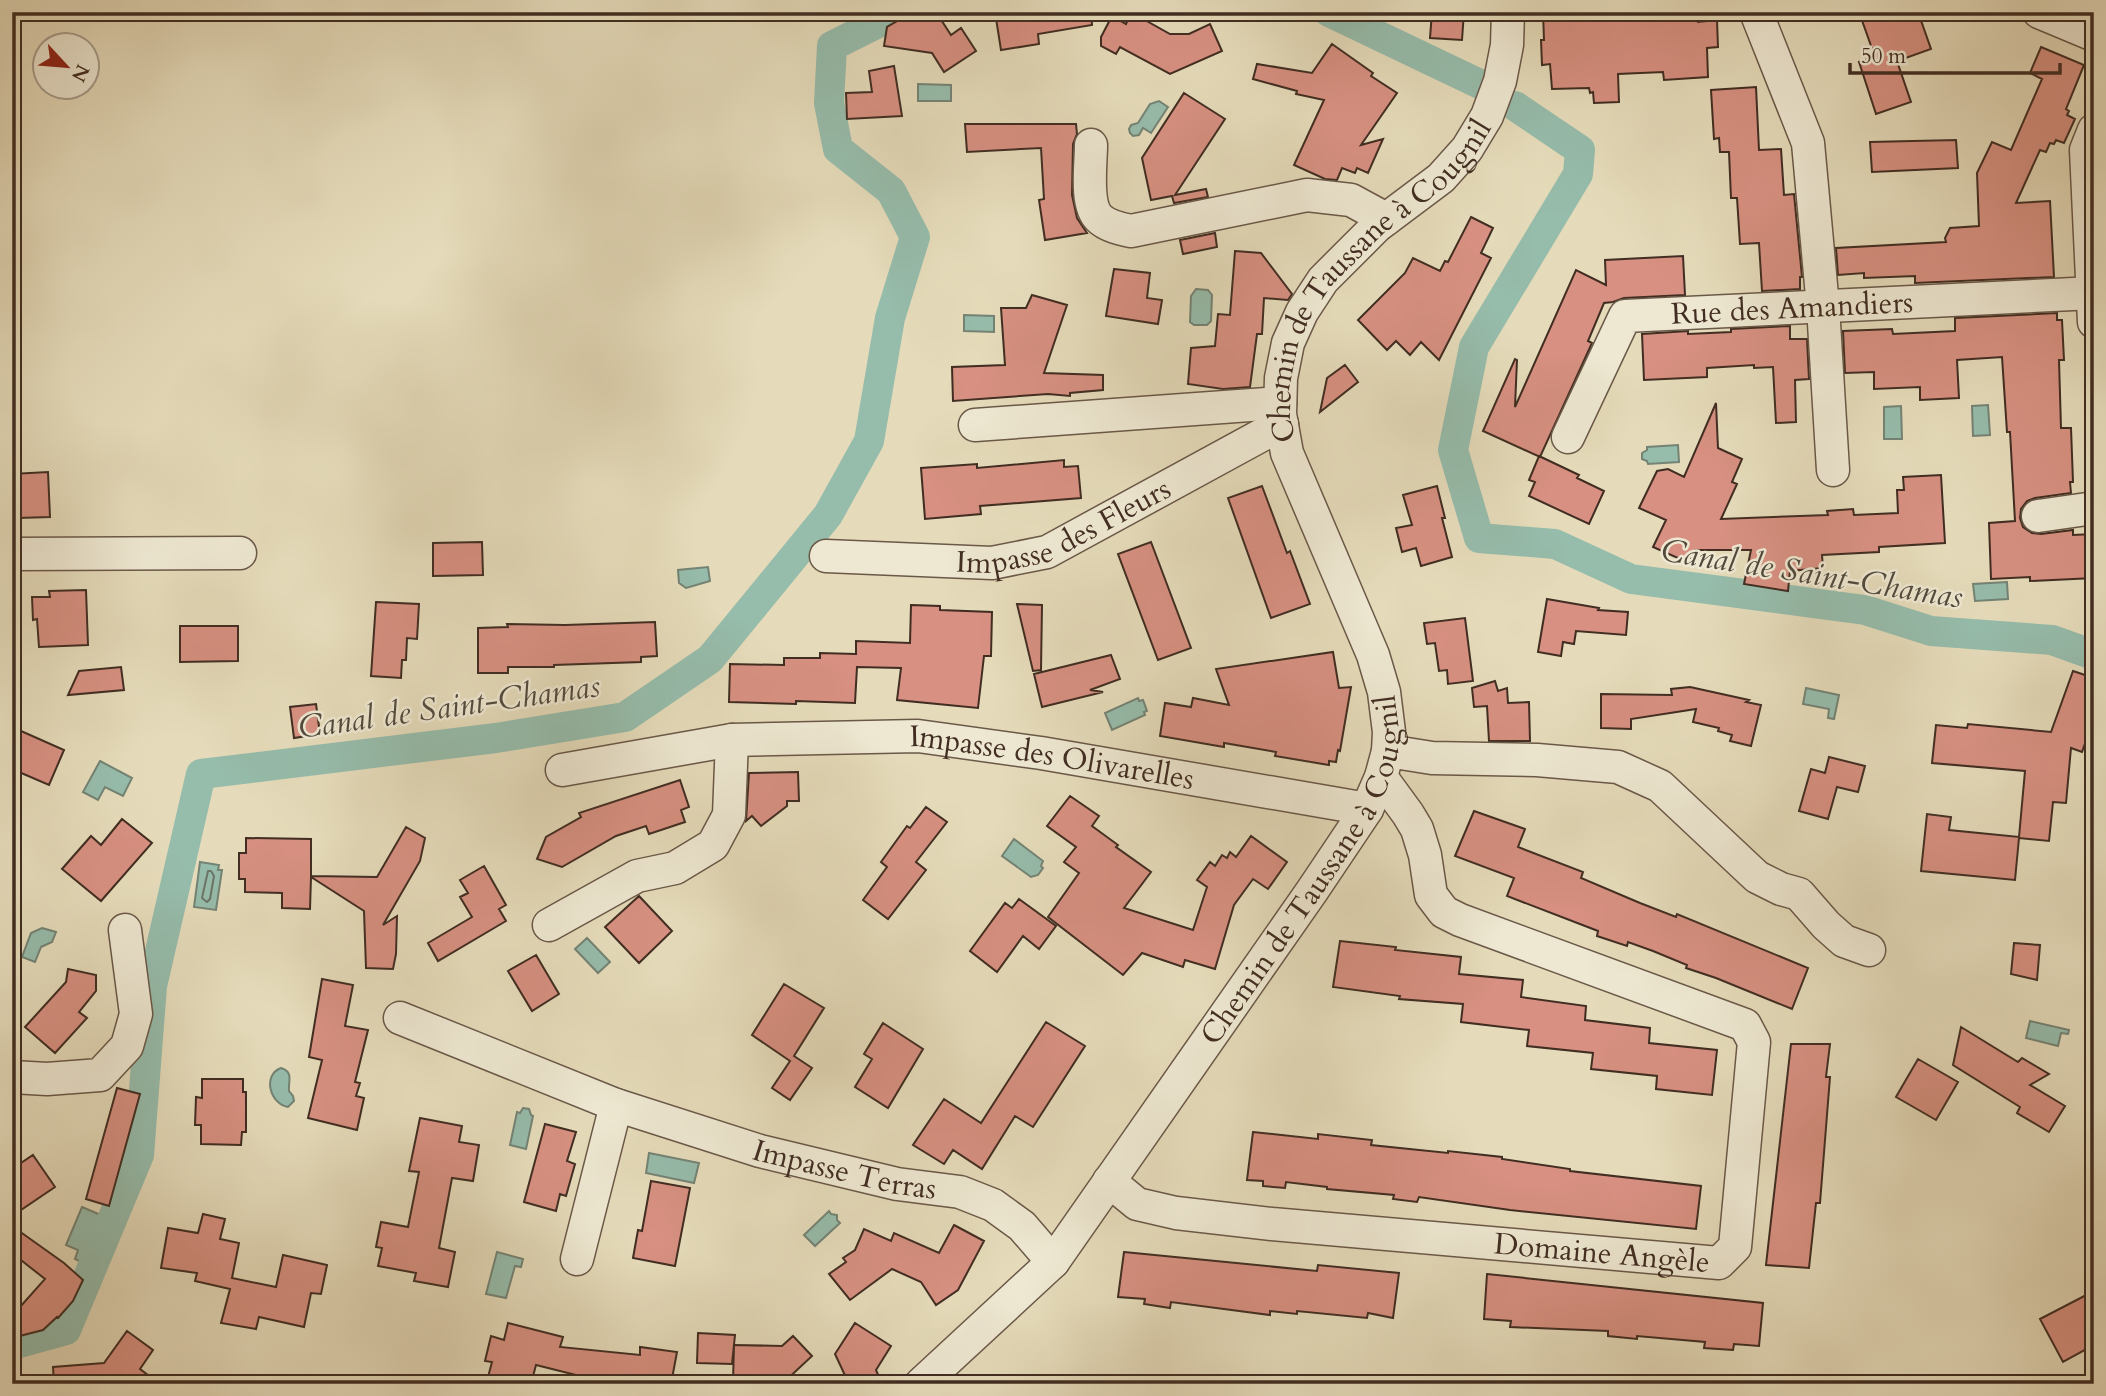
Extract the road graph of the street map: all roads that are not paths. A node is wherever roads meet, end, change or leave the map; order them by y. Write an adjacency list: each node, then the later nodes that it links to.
1 (1508, 12): 7 (street, Chemin de Taussane à Cougnil)
2 (1756, 12): 9 (street)
3 (2039, 12): 4 (street)
4 (2094, 35)
5 (2094, 130): 8 (street)
6 (1091, 145): 7 (street)
7 (1387, 219): 10 (street, Chemin de Taussane à Cougnil)
8 (2093, 303): 9 (street, Rue des Amandiers)
9 (1823, 307): 12 (street, Rue des Amandiers); 13 (street)
10 (1281, 414): 11 (street); 18 (street, Impasse des Fleurs); 20 (street, Chemin de Taussane à Cougnil)
11 (975, 425)
12 (1568, 437)
13 (1833, 470)
14 (2094, 508): 15 (street)
15 (2038, 516)
16 (240, 553): 17 (street)
17 (12, 554)
18 (827, 556)
19 (732, 740): 21 (street, Impasse des Olivarelles); 22 (street, Impasse des Olivarelles); 23 (street)
20 (1384, 764): 22 (street, Chemin de Taussane à Cougnil); 25 (street); 29 (street, Domaine Angèle)
21 (562, 770)
22 (1367, 809): 29 (street, Chemin de Taussane à Cougnil)
23 (549, 925)
24 (125, 930): 27 (street)
25 (1869, 950)
26 (400, 1018): 28 (street, Impasse Terras)
27 (12, 1077)
28 (616, 1105): 30 (street); 31 (street, Impasse Terras)
29 (1109, 1181): 31 (street, Chemin de Taussane à Cougnil)
30 (578, 1259)
31 (1053, 1262): 32 (street, Chemin de Taussane à Cougnil)
32 (922, 1384)

